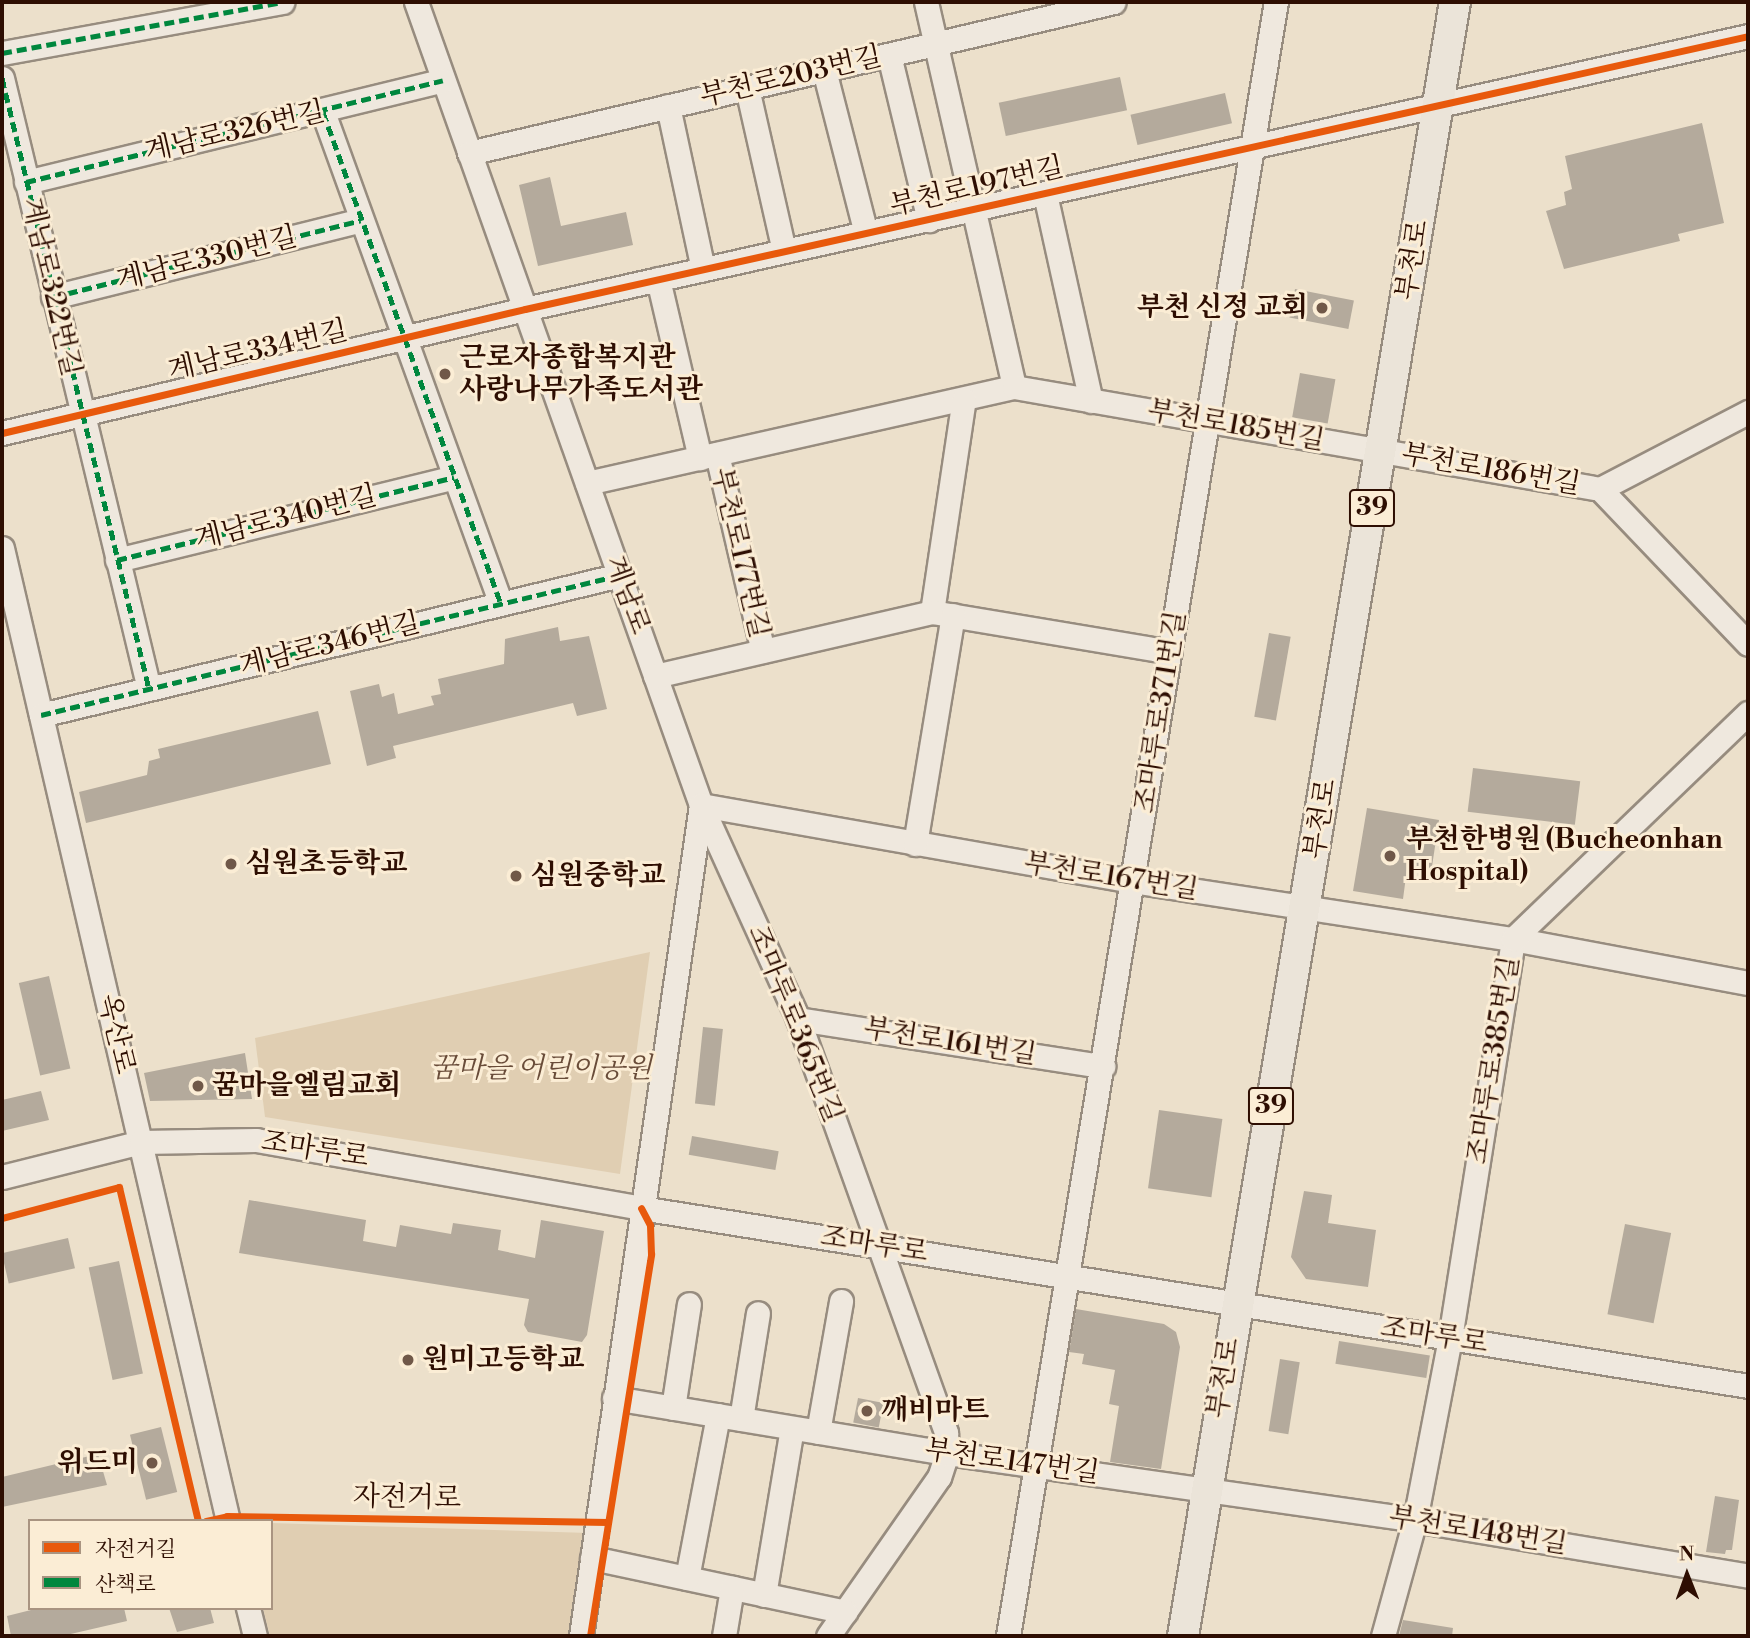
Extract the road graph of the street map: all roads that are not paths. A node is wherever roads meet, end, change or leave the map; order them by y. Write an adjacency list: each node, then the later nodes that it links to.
1 (282, 2): 9 (street)
2 (415, 2): 13 (street, 계남로)
3 (926, 2): 8 (street)
4 (1114, 2): 8 (street, 부천로203번길)
5 (1276, 2): 18 (street, 조마루로371번길)
6 (1455, 2): 16 (main road, 부천로 / 39)
7 (1748, 36): 16 (street, 부천로197번길)
8 (936, 43): 10 (street, 부천로203번길); 22 (street)
9 (2, 52)
10 (889, 55): 11 (street, 부천로203번길); 24 (street, 부천로197번길)
11 (824, 70): 14 (street, 부천로203번길); 25 (street, 부천로197번길)
12 (2, 78): 20 (street, 계남로322번길)
13 (443, 80): 17 (street, 계남로326번길); 19 (street, 계남로)
14 (747, 88): 15 (street, 부천로203번길); 26 (street)
15 (668, 106): 19 (street, 부천로203번길); 27 (street)
16 (1438, 108): 18 (street, 부천로197번길); 39 (main road, 부천로 / 39)
17 (323, 112): 20 (street, 계남로326번길); 23 (street)
18 (1253, 148): 21 (street, 부천로197번길); 37 (street, 조마루로371번길)
19 (469, 153): 30 (street, 계남로)
20 (26, 181): 29 (street, 계남로322번길)
21 (1045, 194): 22 (street, 부천로197번길); 34 (street)
22 (974, 210): 24 (street, 부천로197번길); 32 (street)
23 (361, 220): 29 (street, 계남로330번길); 31 (street)
24 (929, 220): 25 (street, 부천로197번길)
25 (866, 233): 26 (street, 부천로197번길)
26 (784, 251): 27 (street, 부천로197번길)
27 (703, 270): 28 (street, 부천로197번길)
28 (658, 279): 30 (street, 부천로197번길); 40 (street)
29 (53, 297): 36 (street, 계남로322번길)
30 (525, 309): 31 (street, 계남로334번길); 42 (street, 계남로)
31 (403, 338): 36 (street, 계남로334번길); 41 (street)
32 (1014, 387): 33 (street, 부천로185번길); 34 (street, 부천로185번길)
33 (964, 399): 40 (street, 부천로185번길); 48 (street)
34 (1091, 401): 37 (street, 부천로185번길)
35 (1748, 412): 43 (street, 부천로186번길)
36 (80, 414): 38 (street, 계남로334번길); 45 (street)
37 (1208, 421): 39 (street, 부천로185번길); 51 (street, 조마루로371번길)
38 (2, 433)
39 (1381, 452): 43 (street, 부천로186번길); 59 (main road, 부천로 / 39)
40 (709, 456): 42 (street, 부천로185번길); 50 (street, 부천로177번길)
41 (454, 477): 45 (street, 계남로340번길); 47 (street)
42 (587, 483): 46 (street, 계남로)
43 (1600, 489): 49 (street, 부천로186번길)
44 (2, 548): 55 (street, 옥산로)
45 (117, 560): 53 (street)
46 (620, 576): 47 (street, 계남로346번길); 52 (street, 계남로)
47 (501, 604): 53 (street, 계남로346번길)
48 (943, 613): 50 (street, 부천로177번길); 51 (street, 부천로177번길); 57 (street)
49 (1748, 643)
50 (763, 651): 52 (street, 부천로177번길)
51 (1170, 652): 58 (street, 조마루로371번길)
52 (655, 676): 56 (street, 계남로)
53 (149, 689): 55 (street, 계남로346번길)
54 (1748, 713): 60 (street, 조마루로385번길)
55 (41, 715): 64 (street, 옥산로)
56 (701, 805): 57 (street, 부천로167번길); 62 (street, 조마루로365번길); 66 (street, 계남로)
57 (915, 844): 58 (street, 부천로167번길)
58 (1133, 881): 59 (street, 부천로167번길); 63 (street, 조마루로371번길)
59 (1306, 907): 60 (street, 부천로167번길); 71 (main road, 부천로 / 39)
60 (1513, 939): 61 (street, 부천로167번길); 73 (street, 조마루로385번길)
61 (1748, 983)
62 (798, 1019): 63 (street, 부천로161번길); 67 (street, 조마루로365번길)
63 (1103, 1066): 68 (street, 조마루로371번길)
64 (141, 1142): 65 (street, 조마루로); 66 (street, 조마루로); 84 (street, 옥산로)
65 (2, 1177)
66 (641, 1208): 67 (street, 조마루로); 75 (street, 계남로)
67 (881, 1247): 68 (street, 조마루로); 81 (street, 조마루로365번길)
68 (1068, 1277): 71 (street, 조마루로); 82 (street, 조마루로371번길)
69 (841, 1301): 80 (street)
70 (689, 1304): 76 (street)
71 (1236, 1304): 73 (street, 조마루로); 83 (main road, 부천로 / 39)
72 (758, 1313): 78 (street)
73 (1450, 1338): 74 (street, 조마루로); 85 (street, 조마루로385번길)
74 (1748, 1386)
75 (614, 1398): 76 (street, 부천로147번길); 86 (street, 계남로)
76 (673, 1408): 77 (street, 부천로147번길)
77 (718, 1415): 78 (street, 부천로147번길); 88 (street)
78 (741, 1419): 79 (street, 부천로147번길)
79 (792, 1428): 80 (street, 부천로147번길); 90 (street)
80 (818, 1432): 81 (street, 부천로147번길)
81 (947, 1453): 82 (street, 부천로147번길); 92 (street)
82 (1036, 1466): 83 (street, 부천로147번길); 97 (street, 조마루로371번길)
83 (1207, 1490): 85 (street, 부천로148번길); 98 (main road, 부천로 / 39)
84 (228, 1519)
85 (1415, 1520): 87 (street, 부천로148번길); 99 (street, 조마루로385번길)
86 (592, 1558): 88 (street); 94 (street, 계남로)
87 (1748, 1577)
88 (687, 1578): 89 (street)
89 (732, 1588): 90 (street); 95 (street)
90 (764, 1595): 92 (street)
91 (248, 1610): 93 (street)
92 (845, 1612): 96 (street)
93 (255, 1636)
94 (580, 1636)
95 (724, 1636)
96 (828, 1636)
97 (1009, 1636)
98 (1184, 1636)
99 (1383, 1636)

